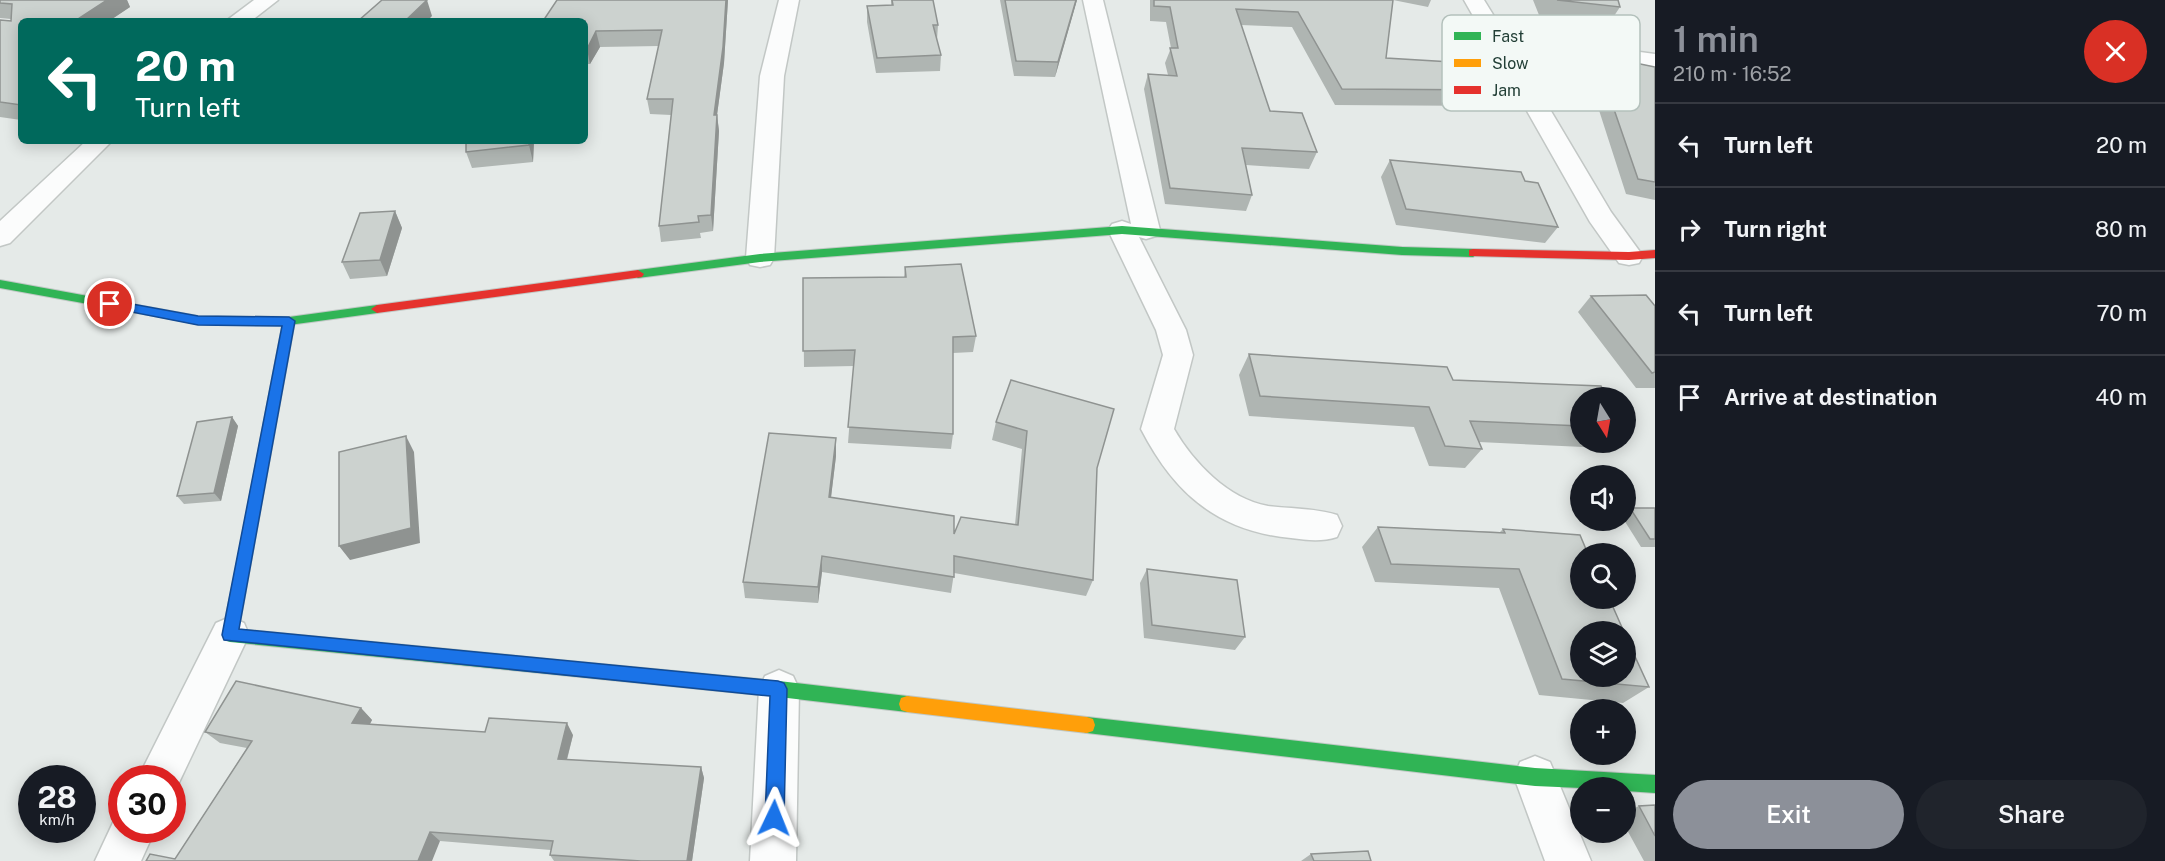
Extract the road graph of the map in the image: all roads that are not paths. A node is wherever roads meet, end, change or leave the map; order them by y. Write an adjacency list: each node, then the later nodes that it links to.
1 (268, 0): 6 (street)
2 (789, 0): 15 (street)
3 (1093, 0): 11 (street)
4 (1474, 0): 5 (street)
5 (1483, 15)
6 (241, 18)
7 (1640, 58): 8 (street)
8 (1655, 60)
9 (1539, 111): 14 (street)
10 (97, 144): 12 (street)
11 (1134, 230): 14 (street); 15 (street); 18 (street)
12 (0, 237)
13 (1655, 254): 14 (street)
14 (1629, 256)
15 (760, 258): 17 (street)
16 (0, 284): 17 (street)
17 (289, 321): 19 (street)
18 (1324, 526)
19 (230, 635): 20 (street); 21 (street)
20 (778, 689): 22 (street); 26 (street)
21 (165, 765)
22 (1535, 777): 23 (street); 27 (street)
23 (1655, 784)
24 (127, 843): 25 (street)
25 (118, 861)
26 (773, 861)
27 (1568, 861)

